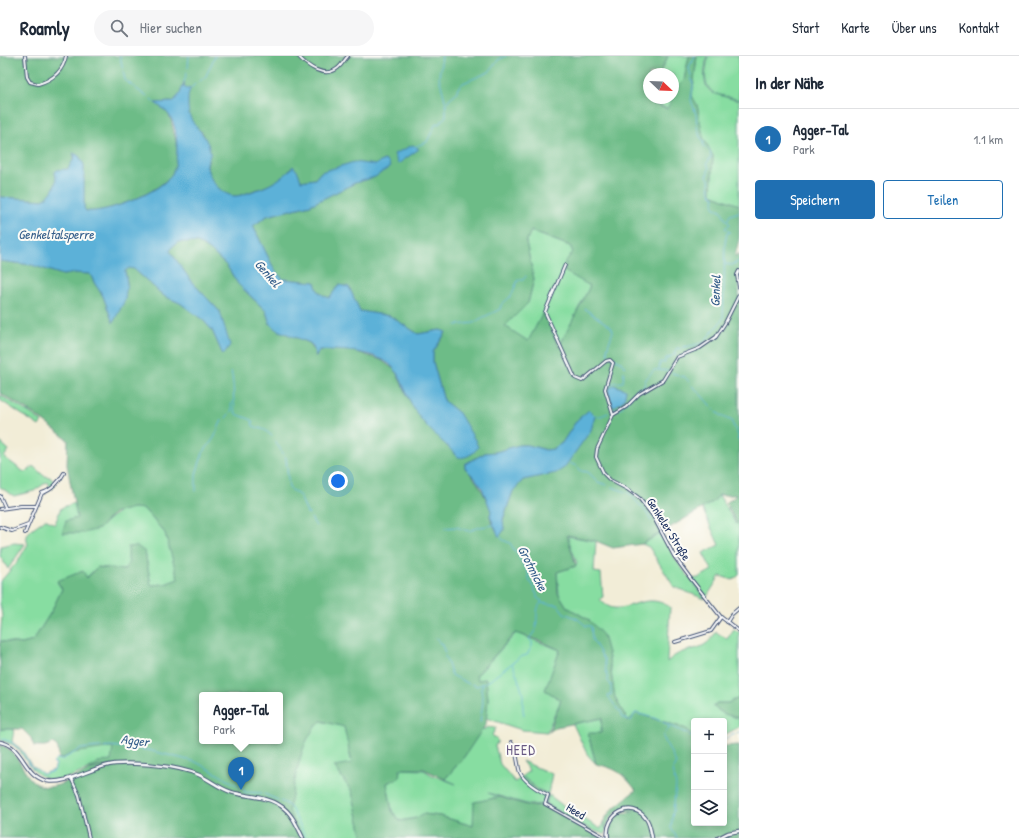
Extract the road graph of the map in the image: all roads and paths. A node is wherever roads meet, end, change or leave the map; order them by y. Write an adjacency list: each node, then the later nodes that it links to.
1 (25, 56): 2 (street)
2 (66, 56)
3 (298, 56): 4 (street)
4 (348, 56)
5 (565, 265): 9 (street)
6 (739, 271): 7 (street)
7 (739, 287)
8 (739, 295): 9 (street)
9 (613, 415): 19 (street, Genkeler Straße)
10 (64, 473): 12 (street)
11 (0, 496): 13 (street)
12 (35, 506): 13 (street); 15 (street)
13 (5, 508): 14 (street)
14 (0, 509)
15 (28, 525): 16 (street); 17 (street)
16 (0, 527)
17 (25, 533)
18 (739, 608): 20 (street)
19 (721, 617): 20 (street, Genkeler Straße); 22 (street)
20 (727, 622): 21 (street, Genkeler Straße)
21 (739, 631)
22 (675, 642)
23 (0, 742): 25 (main road)
24 (511, 742): 29 (street, Heed)
25 (70, 777): 27 (street); 28 (main road)
26 (739, 831): 31 (main road)
27 (89, 838)
28 (303, 838)
29 (607, 838): 30 (main road)
30 (652, 838)
31 (718, 838)

